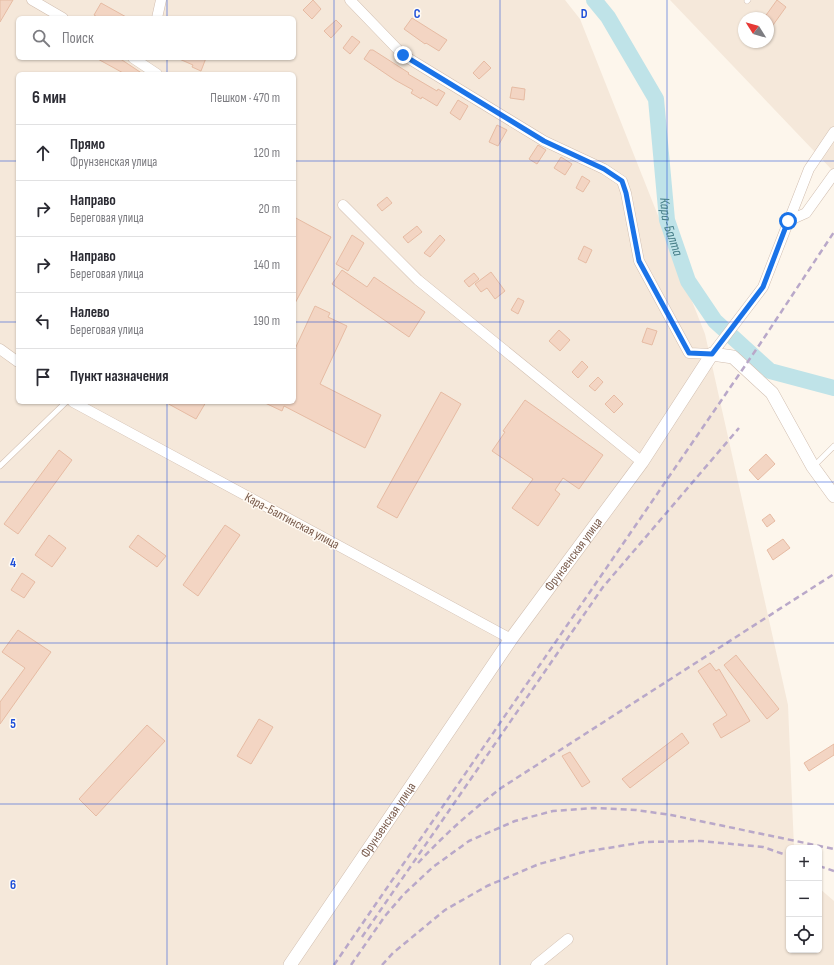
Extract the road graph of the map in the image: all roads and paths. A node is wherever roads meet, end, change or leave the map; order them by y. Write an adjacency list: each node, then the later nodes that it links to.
1 (32, 0): 4 (street)
2 (162, 0): 5 (street)
3 (350, 0): 13 (street)
4 (60, 16)
5 (158, 16)
6 (136, 60): 7 (street)
7 (154, 72)
8 (834, 132): 11 (street, Фрунзенская улица)
9 (833, 178): 11 (street)
10 (343, 205): 18 (street)
11 (788, 221): 13 (street, Фрунзенская улица)
12 (0, 349): 14 (street)
13 (712, 354): 18 (street, Фрунзенская улица); 20 (street)
14 (16, 361)
15 (64, 404): 19 (lane)
16 (80, 404): 22 (street, Кара-Балтинская улица)
17 (834, 446): 20 (lane)
18 (642, 462): 22 (street, Фрунзенская улица)
19 (0, 466)
20 (813, 467): 21 (street)
21 (834, 496)
22 (511, 639): 24 (street, Фрунзенская улица)
23 (568, 938): 25 (street)
24 (290, 965)
25 (536, 965)

